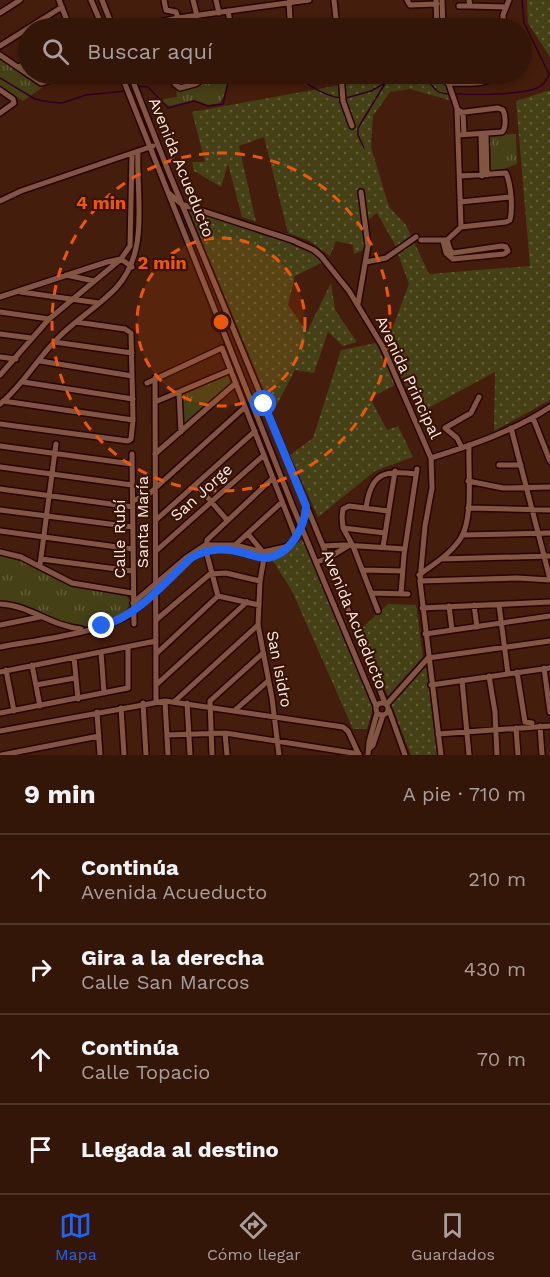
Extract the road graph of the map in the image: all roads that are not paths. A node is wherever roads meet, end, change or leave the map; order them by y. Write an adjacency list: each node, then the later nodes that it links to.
1 (20, 0): 19 (street)
2 (91, 0): 24 (street)
3 (102, 0): 25 (street)
4 (164, 0): 26 (street)
5 (193, 0): 21 (street)
6 (216, 0): 20 (street)
7 (309, 0): 14 (street)
8 (334, 0): 29 (street)
9 (407, 0): 12 (street)
10 (442, 0): 31 (street)
11 (509, 0): 17 (street)
12 (436, 2): 30 (street)
13 (60, 3): 22 (street); 23 (street)
14 (288, 3): 18 (street); 28 (street)
15 (470, 3): 16 (street); 17 (street)
16 (459, 6)
17 (506, 7): 32 (street)
18 (228, 12): 20 (street); 27 (street)
19 (0, 13)
20 (219, 13): 21 (street)
21 (197, 16): 26 (street)
22 (39, 18)
23 (66, 18)
24 (99, 18)
25 (109, 18)
26 (178, 18)
27 (229, 18)
28 (288, 18)
29 (336, 18)
30 (437, 18)
31 (443, 18)
32 (503, 18)
33 (18, 33): 34 (street)
34 (0, 46)
35 (0, 55): 36 (street)
36 (18, 67)
37 (126, 84): 51 (street, Avenida Acueducto)
38 (135, 84): 50 (street, Avenida Acueducto)
39 (176, 84): 40 (street)
40 (196, 84)
41 (342, 84): 47 (street)
42 (464, 84): 43 (street)
43 (449, 86): 45 (street)
44 (0, 90): 46 (street)
45 (458, 109): 48 (street); 49 (street)
46 (0, 113)
47 (352, 126)
48 (483, 134): 49 (street); 53 (street)
49 (461, 135): 54 (street)
50 (157, 144): 51 (street); 60 (street, Avenida Acueducto)
51 (151, 147): 52 (street); 56 (street, Avenida Acueducto)
52 (135, 153): 58 (street); 64 (street); 66 (street)
53 (485, 175): 54 (street); 57 (street)
54 (460, 176): 59 (street)
55 (361, 192): 65 (street)
56 (169, 193): 60 (street); 85 (street, Avenida Acueducto)
57 (510, 197): 59 (street); 61 (street)
58 (0, 201)
59 (460, 202): 61 (street)
60 (181, 204): 73 (street, Avenida Principal); 84 (street, Avenida Acueducto)
61 (460, 227): 62 (street)
62 (445, 241): 63 (street); 65 (street)
63 (448, 251): 63 (street)
64 (121, 260): 66 (street); 67 (street); 68 (street)
65 (366, 262): 73 (street)
66 (132, 267): 72 (street)
67 (65, 275): 68 (street); 69 (street)
68 (94, 281): 71 (street)
69 (18, 292): 70 (street); 71 (street)
70 (0, 297)
71 (71, 300): 72 (street); 75 (street)
72 (99, 303): 76 (street)
73 (357, 304): 113 (street, Avenida Principal)
74 (0, 312): 75 (street)
75 (49, 319): 78 (street)
76 (76, 322): 79 (street); 80 (street)
77 (0, 334): 78 (street)
78 (31, 338): 82 (street)
79 (54, 342): 80 (street); 83 (street)
80 (132, 353): 87 (street)
81 (0, 357): 82 (street)
82 (16, 359): 86 (street)
83 (40, 361): 87 (street); 90 (street)
84 (249, 366): 85 (street); 133 (street, Avenida Acueducto)
85 (239, 373): 88 (street); 144 (street, Avenida Acueducto)
86 (0, 375)
87 (132, 376): 94 (street)
88 (233, 376): 89 (street); 92 (street); 97 (street); 104 (street)
89 (155, 378): 91 (street); 95 (street, Santa María)
90 (23, 382): 94 (street); 96 (street)
91 (147, 383)
92 (179, 392): 95 (street); 104 (street)
93 (479, 397): 108 (street)
94 (133, 399): 100 (street)
95 (155, 402): 111 (street, Santa María)
96 (2, 403): 100 (street)
97 (245, 407): 103 (street); 126 (street)
98 (550, 407): 99 (street)
99 (533, 418): 102 (street); 114 (street)
100 (133, 420): 101 (street)
101 (0, 424)
102 (511, 428): 107 (street); 117 (street)
103 (255, 431): 112 (street); 123 (street)
104 (181, 432): 111 (street)
105 (56, 444): 109 (street)
106 (0, 446): 109 (street)
107 (469, 446): 108 (street); 122 (street)
108 (462, 448): 113 (street)
109 (55, 454): 115 (street); 120 (street)
110 (132, 454): 115 (street, Calle Rubí)
111 (154, 454): 126 (street, Santa María)
112 (264, 454): 121 (street); 130 (street, San Jorge)
113 (432, 458): 176 (street)
114 (550, 461)
115 (132, 464): 124 (street, Calle Rubí)
116 (499, 465): 117 (street)
117 (521, 465): 127 (street)
118 (0, 467): 120 (street)
119 (396, 471): 134 (street); 138 (street); 162 (street)
120 (52, 474): 124 (street); 129 (street)
121 (273, 478): 131 (street); 142 (street)
122 (468, 481): 127 (street); 135 (street)
123 (196, 484): 130 (street); 141 (street)
124 (132, 485): 132 (street, Calle Rubí)
125 (550, 487): 127 (street)
126 (155, 488): 132 (street); 141 (street, Santa María)
127 (526, 488): 139 (street)
128 (0, 489): 129 (street)
129 (50, 495): 132 (street); 140 (street)
130 (211, 501): 142 (street); 163 (street, San Jorge)
131 (282, 502): 150 (street); 154 (street)
132 (133, 504): 143 (street, Calle Rubí)
133 (306, 506): 144 (street); 147 (street, Avenida Acueducto)
134 (366, 508): 138 (street); 145 (street)
135 (468, 508): 139 (street); 152 (street)
136 (0, 510): 140 (street)
137 (550, 510): 139 (street)
138 (388, 511): 148 (street)
139 (532, 511): 151 (street)
140 (47, 517): 143 (street); 153 (street)
141 (156, 520): 163 (street, Santa María)
142 (227, 520): 160 (street)
143 (133, 527): 161 (street, Calle Rubí)
144 (302, 527): 147 (street); 154 (street); 155 (street, Avenida Acueducto)
145 (343, 528): 148 (street); 158 (street)
146 (0, 531): 153 (street)
147 (317, 532): 155 (street); 157 (street, Avenida Acueducto)
148 (385, 532): 159 (street)
149 (550, 533): 151 (street)
150 (248, 534): 156 (street); 165 (street)
151 (538, 534): 152 (street); 166 (street)
152 (462, 535): 168 (street)
153 (45, 537): 161 (street); 169 (street)
154 (296, 537): 165 (street)
155 (307, 539): 170 (street, Avenida Acueducto)
156 (235, 545): 160 (street); 165 (street)
157 (324, 546): 158 (street); 167 (street, Avenida Acueducto)
158 (350, 546): 159 (street); 167 (street); 171 (street)
159 (383, 547): 162 (street)
160 (205, 548): 165 (street); 175 (street); 179 (street); 180 (street)
161 (132, 549): 172 (street, Calle Rubí)
162 (405, 549): 173 (street)
163 (156, 551): 179 (street, Santa María)
164 (0, 552): 169 (street)
165 (264, 555): 178 (street, San Isidro)
166 (547, 556): 168 (street); 177 (street)
167 (328, 558): 170 (street); 174 (street, Avenida Acueducto)
168 (441, 559): 176 (street)
169 (41, 562): 172 (street); 181 (street)
170 (318, 565): 174 (street); 201 (street, Avenida Acueducto)
171 (362, 570): 173 (street); 182 (street)
172 (132, 571): 181 (street, Calle Rubí)
173 (403, 571): 182 (street)
174 (333, 573): 198 (street, Avenida Acueducto)
175 (210, 574): 178 (street); 183 (street); 197 (street)
176 (420, 578): 177 (street); 192 (street)
177 (550, 580)
178 (260, 581): 189 (street, San Isidro)
179 (155, 585): 180 (street, Santa María); 186 (street)
180 (156, 592): 193 (street); 197 (street, Santa María)
181 (132, 593): 186 (street, Calle Rubí)
182 (371, 593): 194 (street)
183 (218, 596): 184 (street); 215 (street)
184 (247, 602): 189 (street); 229 (street)
185 (550, 602): 188 (street)
186 (133, 603): 193 (street, Calle Rubí)
187 (0, 604): 196 (street)
188 (499, 604): 191 (street); 199 (street)
189 (259, 605): 203 (street, San Isidro)
190 (449, 606): 191 (street); 192 (street); 206 (street)
191 (474, 606): 204 (street)
192 (422, 608): 207 (street)
193 (133, 611): 200 (street, Calle Rubí); 205 (street)
194 (378, 611)
195 (550, 616): 199 (street)
196 (40, 617): 202 (street); 205 (street)
197 (156, 620): 208 (street, Santa María)
198 (352, 620): 201 (street); 240 (street, Avenida Acueducto)
199 (501, 623): 204 (street); 212 (street)
200 (134, 624)
201 (343, 624): 240 (street, Avenida Acueducto)
202 (0, 625)
203 (258, 625): 214 (street, San Isidro); 234 (street)
204 (477, 627): 206 (street)
205 (87, 629): 210 (street)
206 (452, 630): 207 (street)
207 (425, 634): 217 (street)
208 (156, 641): 211 (street); 215 (street, Santa María)
209 (550, 641): 212 (street)
210 (0, 646)
211 (128, 647): 213 (street); 230 (street)
212 (504, 648): 217 (street); 222 (street)
213 (101, 652): 216 (street); 230 (street)
214 (263, 653): 226 (street, San Isidro); 238 (street)
215 (156, 654): 229 (street, Santa María)
216 (74, 657): 218 (street); 224 (street)
217 (428, 658): 228 (street); 240 (street)
218 (32, 665): 220 (street); 227 (street)
219 (547, 668): 221 (street); 244 (street)
220 (3, 671): 241 (street)
221 (517, 672): 222 (street); 247 (street)
222 (508, 674): 223 (street)
223 (489, 676): 225 (street); 250 (street)
224 (75, 678): 227 (street); 231 (street)
225 (462, 680): 228 (street); 252 (street)
226 (268, 681): 242 (street); 246 (street, San Isidro)
227 (36, 685): 237 (street)
228 (431, 685): 256 (street)
229 (156, 686): 232 (street, Santa María)
230 (104, 693): 231 (street)
231 (78, 699): 237 (street)
232 (156, 701): 233 (street); 235 (street)
233 (165, 701): 234 (street); 257 (street)
234 (175, 701): 236 (street)
235 (143, 703): 239 (street); 265 (street)
236 (187, 703): 238 (street); 255 (street)
237 (40, 706): 241 (street)
238 (209, 707): 242 (street); 253 (street)
239 (121, 708): 243 (street); 264 (street)
240 (383, 709): 260 (street); 271 (street, Avenida Acueducto)
241 (14, 711): 245 (street)
242 (234, 711): 246 (street)
243 (97, 712): 251 (street); 258 (street)
244 (550, 712)
245 (0, 714)
246 (276, 718): 259 (street, San Isidro); 261 (street)
247 (550, 724): 248 (street)
248 (540, 726): 249 (street); 276 (street)
249 (516, 728): 250 (street); 275 (street)
250 (495, 729): 252 (street); 274 (street)
251 (0, 731)
252 (468, 731): 256 (street); 273 (street)
253 (210, 733): 254 (street); 255 (street); 268 (street)
254 (225, 733): 259 (street); 269 (street)
255 (189, 734): 257 (street); 267 (street)
256 (438, 734): 272 (street)
257 (166, 735): 266 (street)
258 (99, 736): 262 (street); 263 (street)
259 (277, 741): 261 (street); 270 (street, San Isidro)
260 (368, 752)
261 (359, 754)
262 (2, 755)
263 (100, 755)
264 (124, 755)
265 (146, 755)
266 (168, 755)
267 (190, 755)
268 (212, 755)
269 (227, 755)
270 (279, 755)
271 (405, 755)
272 (441, 755)
273 (469, 755)
274 (497, 755)
275 (518, 755)
276 (542, 755)

